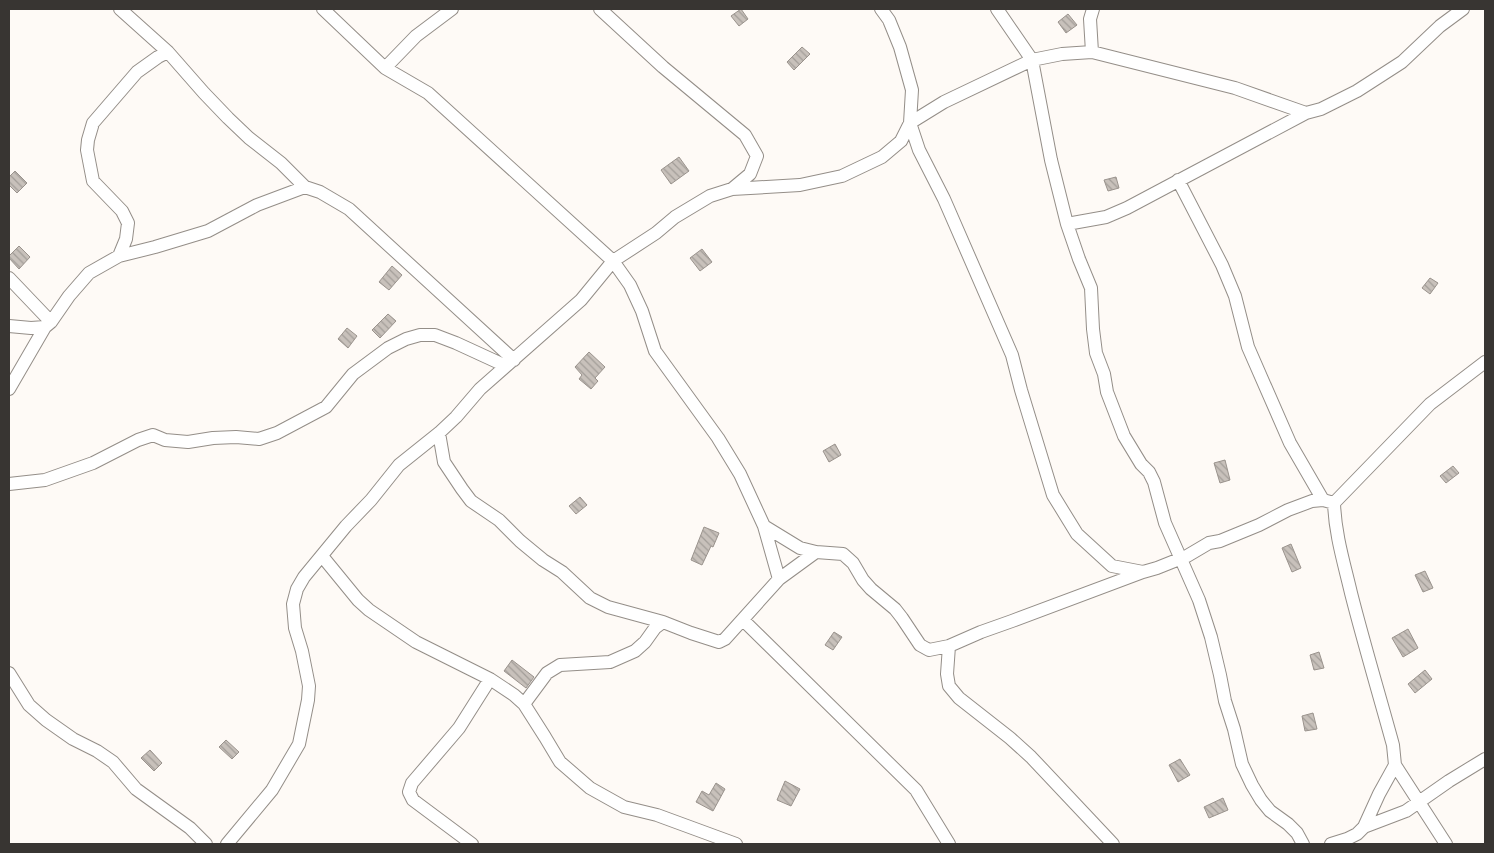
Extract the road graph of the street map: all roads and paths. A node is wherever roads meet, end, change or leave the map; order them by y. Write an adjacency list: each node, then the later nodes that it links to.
1 (120, 9): 9 (street)
2 (323, 9): 12 (street)
3 (452, 9): 12 (street)
4 (600, 9): 17 (street)
5 (881, 9): 14 (street)
6 (997, 9): 11 (street)
7 (1093, 9): 10 (street)
8 (1463, 9): 13 (street)
9 (168, 52): 16 (street); 19 (street)
10 (1092, 52): 11 (street); 13 (street)
11 (1032, 60): 14 (street); 18 (street)
12 (385, 68): 20 (street)
13 (1306, 113): 15 (street)
14 (910, 123): 17 (street); 34 (street)
15 (1178, 180): 18 (street); 29 (street)
16 (305, 187): 19 (street); 24 (street)
17 (732, 189): 20 (street)
18 (1067, 224): 33 (street)
19 (119, 256): 22 (street)
20 (614, 261): 24 (street); 30 (street)
21 (9, 278): 22 (street)
22 (48, 325): 23 (street); 26 (street)
23 (9, 326)
24 (510, 362): 27 (street); 28 (street)
25 (1485, 362): 29 (street)
26 (9, 389)
27 (439, 433): 32 (street); 37 (street)
28 (9, 484)
29 (1328, 502): 33 (street); 43 (street)
30 (764, 526): 31 (street); 35 (street)
31 (816, 552): 35 (street); 38 (street)
32 (322, 556): 40 (street); 47 (street)
33 (1180, 558): 34 (street); 52 (street)
34 (1143, 572): 38 (street)
35 (779, 579): 36 (street)
36 (743, 620): 37 (street); 50 (street)
37 (662, 622): 41 (street)
38 (949, 646): 51 (street)
39 (9, 673): 46 (street)
40 (490, 679): 41 (street); 48 (street)
41 (524, 704): 49 (street)
42 (1485, 759): 44 (street)
43 (1395, 765): 44 (street); 45 (street)
44 (1419, 802): 45 (street); 54 (street)
45 (1364, 827): 53 (street)
46 (206, 844)
47 (227, 844)
48 (472, 844)
49 (736, 844)
50 (949, 844)
51 (1113, 844)
52 (1303, 844)
53 (1331, 844)
54 (1446, 844)

